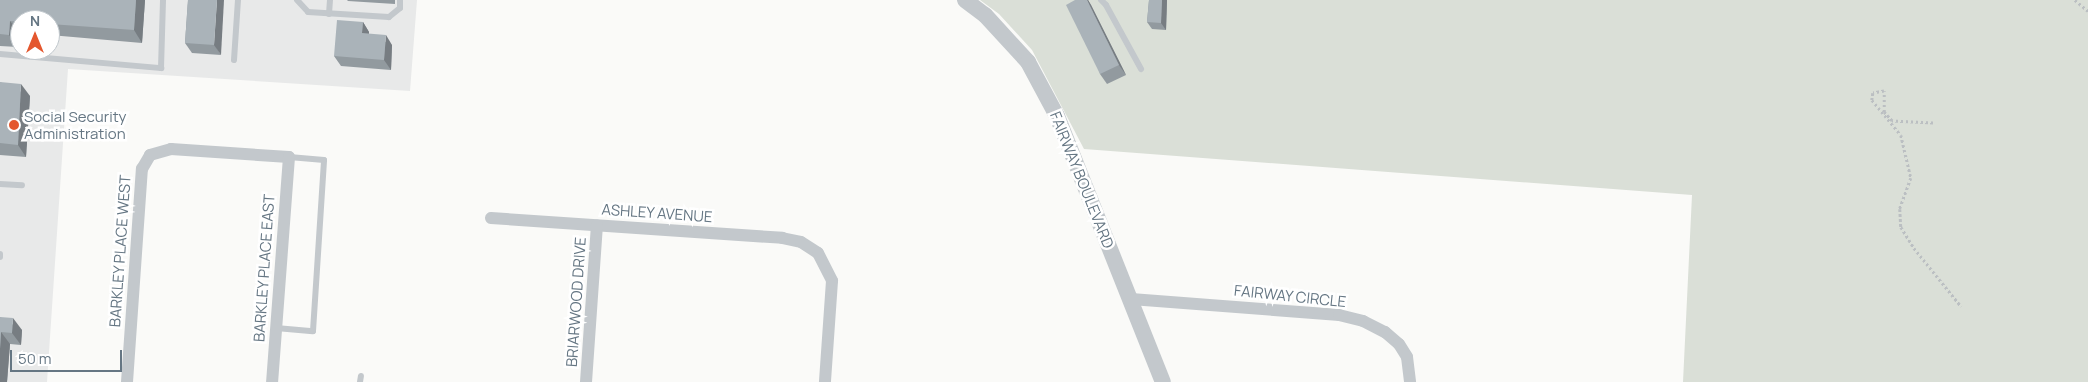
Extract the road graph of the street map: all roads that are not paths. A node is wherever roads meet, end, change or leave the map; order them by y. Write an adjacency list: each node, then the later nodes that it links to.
1 (163, 0): 9 (lane)
2 (238, 0): 10 (lane)
3 (297, 0): 8 (lane)
4 (330, 0): 8 (lane)
5 (400, 0): 8 (lane)
6 (965, 0): 17 (street, FAIRWAY BOULEVARD)
7 (1101, 0): 11 (lane)
8 (329, 14)
9 (0, 54)
10 (234, 60)
11 (1141, 69)
12 (289, 157): 18 (street, BARKLEY PLACE EAST); 18 (lane); 19 (street, BARKLEY PLACE WEST)
13 (0, 184): 14 (lane)
14 (22, 185)
15 (491, 218): 16 (street, ASHLEY AVENUE)
16 (597, 225): 21 (street, BRIARWOOD DRIVE); 22 (street, ASHLEY AVENUE)
17 (1131, 299): 23 (street, FAIRWAY BOULEVARD); 24 (street, FAIRWAY CIRCLE)
18 (276, 328): 20 (street, BARKLEY PLACE EAST)
19 (127, 382)
20 (272, 382)
21 (586, 382)
22 (825, 382)
23 (1163, 382)
24 (1410, 382)

